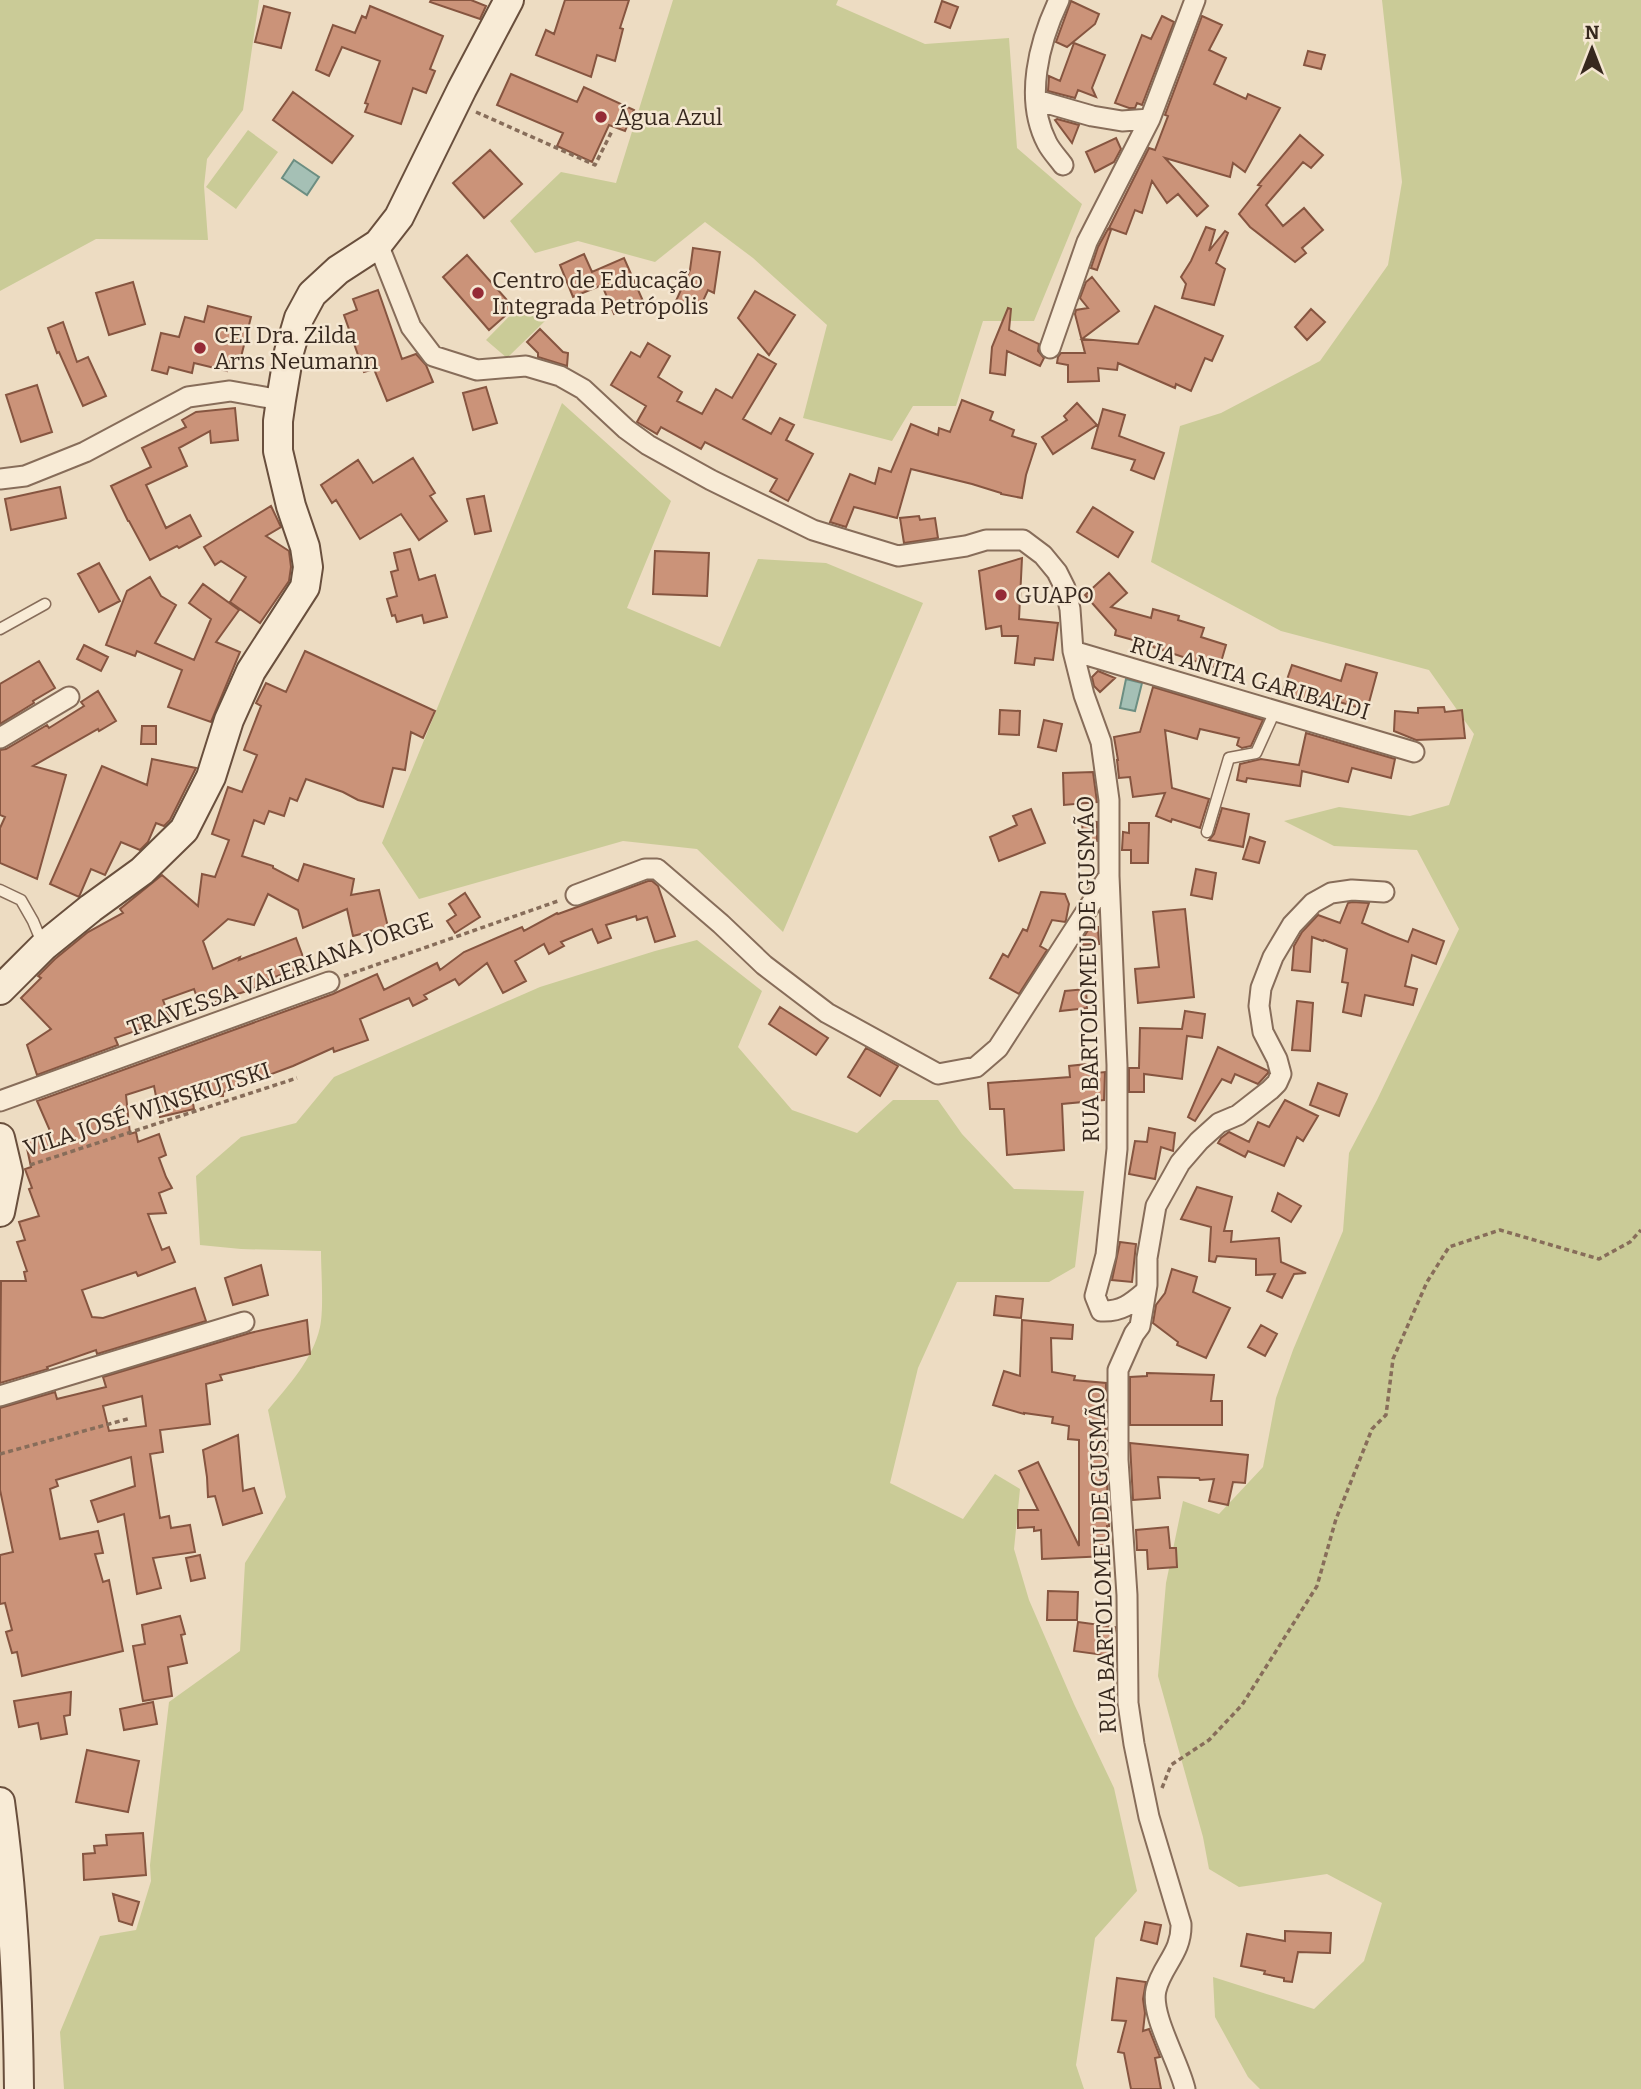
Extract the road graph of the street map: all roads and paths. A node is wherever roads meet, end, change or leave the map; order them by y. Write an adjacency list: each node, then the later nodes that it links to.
1 (509, 0): 5 (main road)
2 (1059, 0): 4 (street)
3 (1195, 0): 6 (street)
4 (1036, 100): 6 (street); 8 (street)
5 (455, 103): 7 (path); 9 (main road)
6 (1150, 119): 10 (street)
7 (612, 131)
8 (1063, 165)
9 (378, 244): 11 (main road); 15 (street, RUA BARTOLOMEU DE GUSMÃO)
10 (1050, 348)
11 (281, 400): 12 (street); 25 (main road)
12 (0, 479)
13 (45, 604): 14 (lane)
14 (0, 629)
15 (1073, 651): 17 (street, RUA ANITA GARIBALDI); 21 (street, RUA BARTOLOMEU DE GUSMÃO)
16 (69, 697): 18 (street)
17 (1275, 710): 19 (street, RUA ANITA GARIBALDI); 20 (lane)
18 (0, 738)
19 (1414, 752)
20 (1206, 832)
21 (1109, 876): 24 (street); 34 (street, RUA BARTOLOMEU DE GUSMÃO)
22 (0, 890): 25 (lane)
23 (1384, 892): 34 (street)
24 (576, 895): 26 (path, TRAVESSA VALERIANA JORGE)
25 (44, 946): 27 (main road)
26 (329, 982): 29 (street, TRAVESSA VALERIANA JORGE)
27 (0, 990)
28 (297, 1078): 31 (path, VILA JOSÉ WINSKUTSKI)
29 (0, 1101)
30 (0, 1138): 31 (main road)
31 (8, 1172): 32 (main road)
32 (0, 1212)
33 (1641, 1230): 40 (path)
34 (1146, 1291): 40 (street, RUA BARTOLOMEU DE GUSMÃO)
35 (244, 1322): 36 (street)
36 (0, 1396)
37 (131, 1418): 38 (path)
38 (0, 1454)
39 (0, 1802): 41 (main road)
40 (1149, 1817): 42 (street, RUA BARTOLOMEU DE GUSMÃO)
41 (19, 2089)
42 (1185, 2089)

